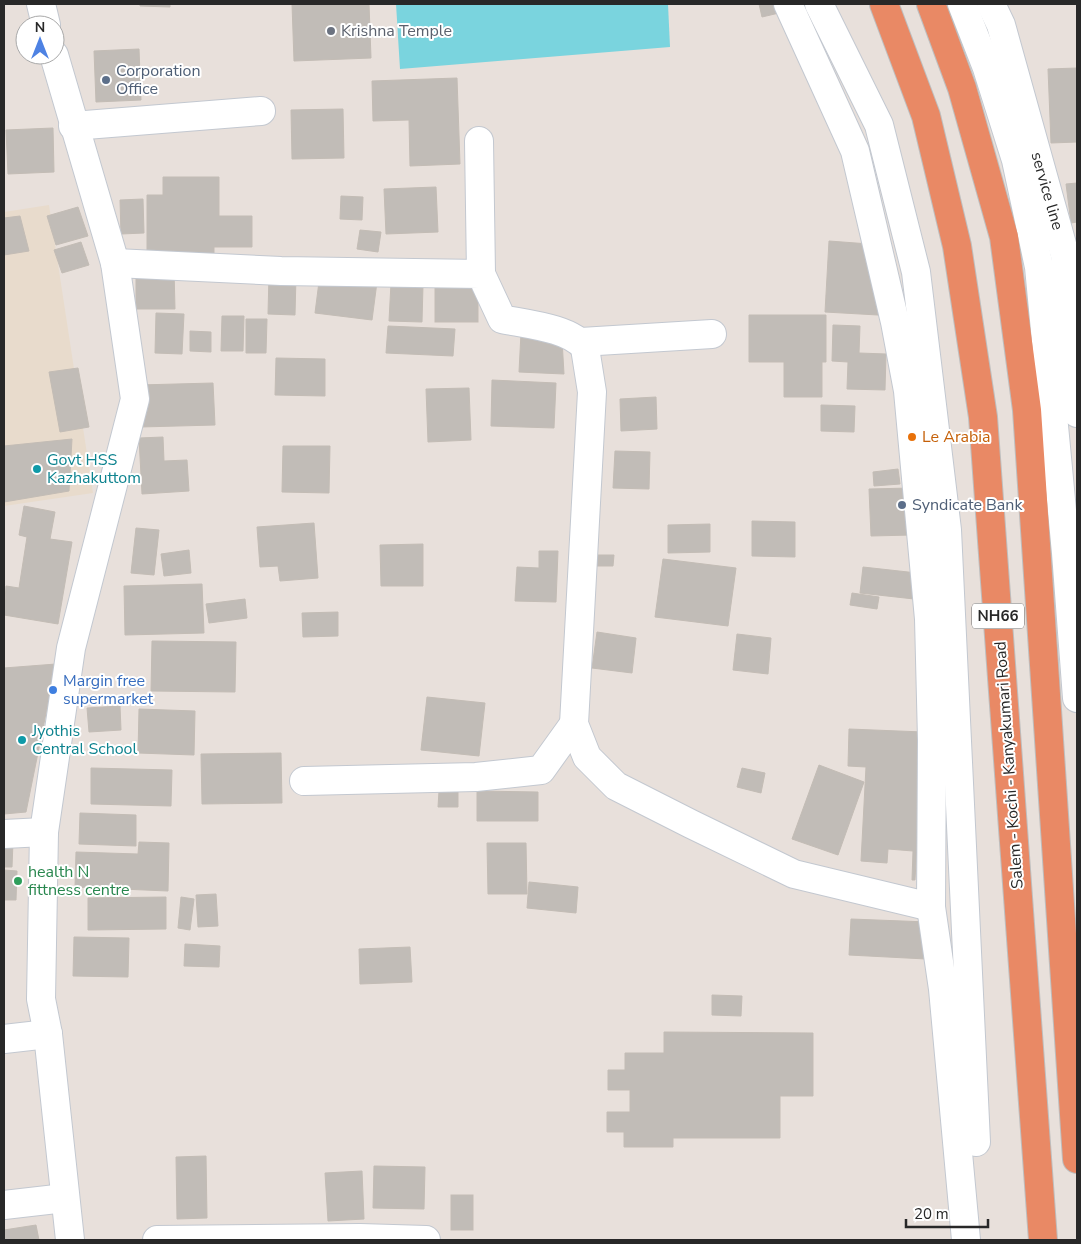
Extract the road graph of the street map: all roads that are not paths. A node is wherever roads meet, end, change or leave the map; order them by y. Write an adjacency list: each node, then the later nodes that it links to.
1 (788, 4): 21 (main road)
2 (819, 4): 31 (main road)
3 (884, 4): 32 (highway, Salem - Kochi - Kanyakumari Road / NH66)
4 (931, 4): 24 (highway, NH66)
5 (962, 4): 16 (main road)
6 (991, 4): 15 (main road, service line)
7 (57, 65): 9 (main road)
8 (261, 111): 9 (main road)
9 (73, 126): 11 (main road)
10 (479, 141): 12 (main road)
11 (116, 263): 12 (main road); 19 (main road)
12 (481, 274): 14 (main road)
13 (712, 334): 14 (main road)
14 (581, 342): 17 (main road)
15 (1077, 414)
16 (1077, 698)
17 (574, 724): 18 (main road); 21 (main road)
18 (304, 781)
19 (44, 832): 20 (main road); 22 (main road)
20 (4, 834)
21 (931, 907): 30 (main road)
22 (48, 1034): 23 (main road); 25 (main road)
23 (4, 1039)
24 (1077, 1159)
25 (65, 1198): 26 (main road); 27 (main road)
26 (4, 1206)
27 (70, 1240)
28 (156, 1240): 29 (main road)
29 (426, 1240)
30 (966, 1240)
31 (985, 1240)
32 (1043, 1240)

